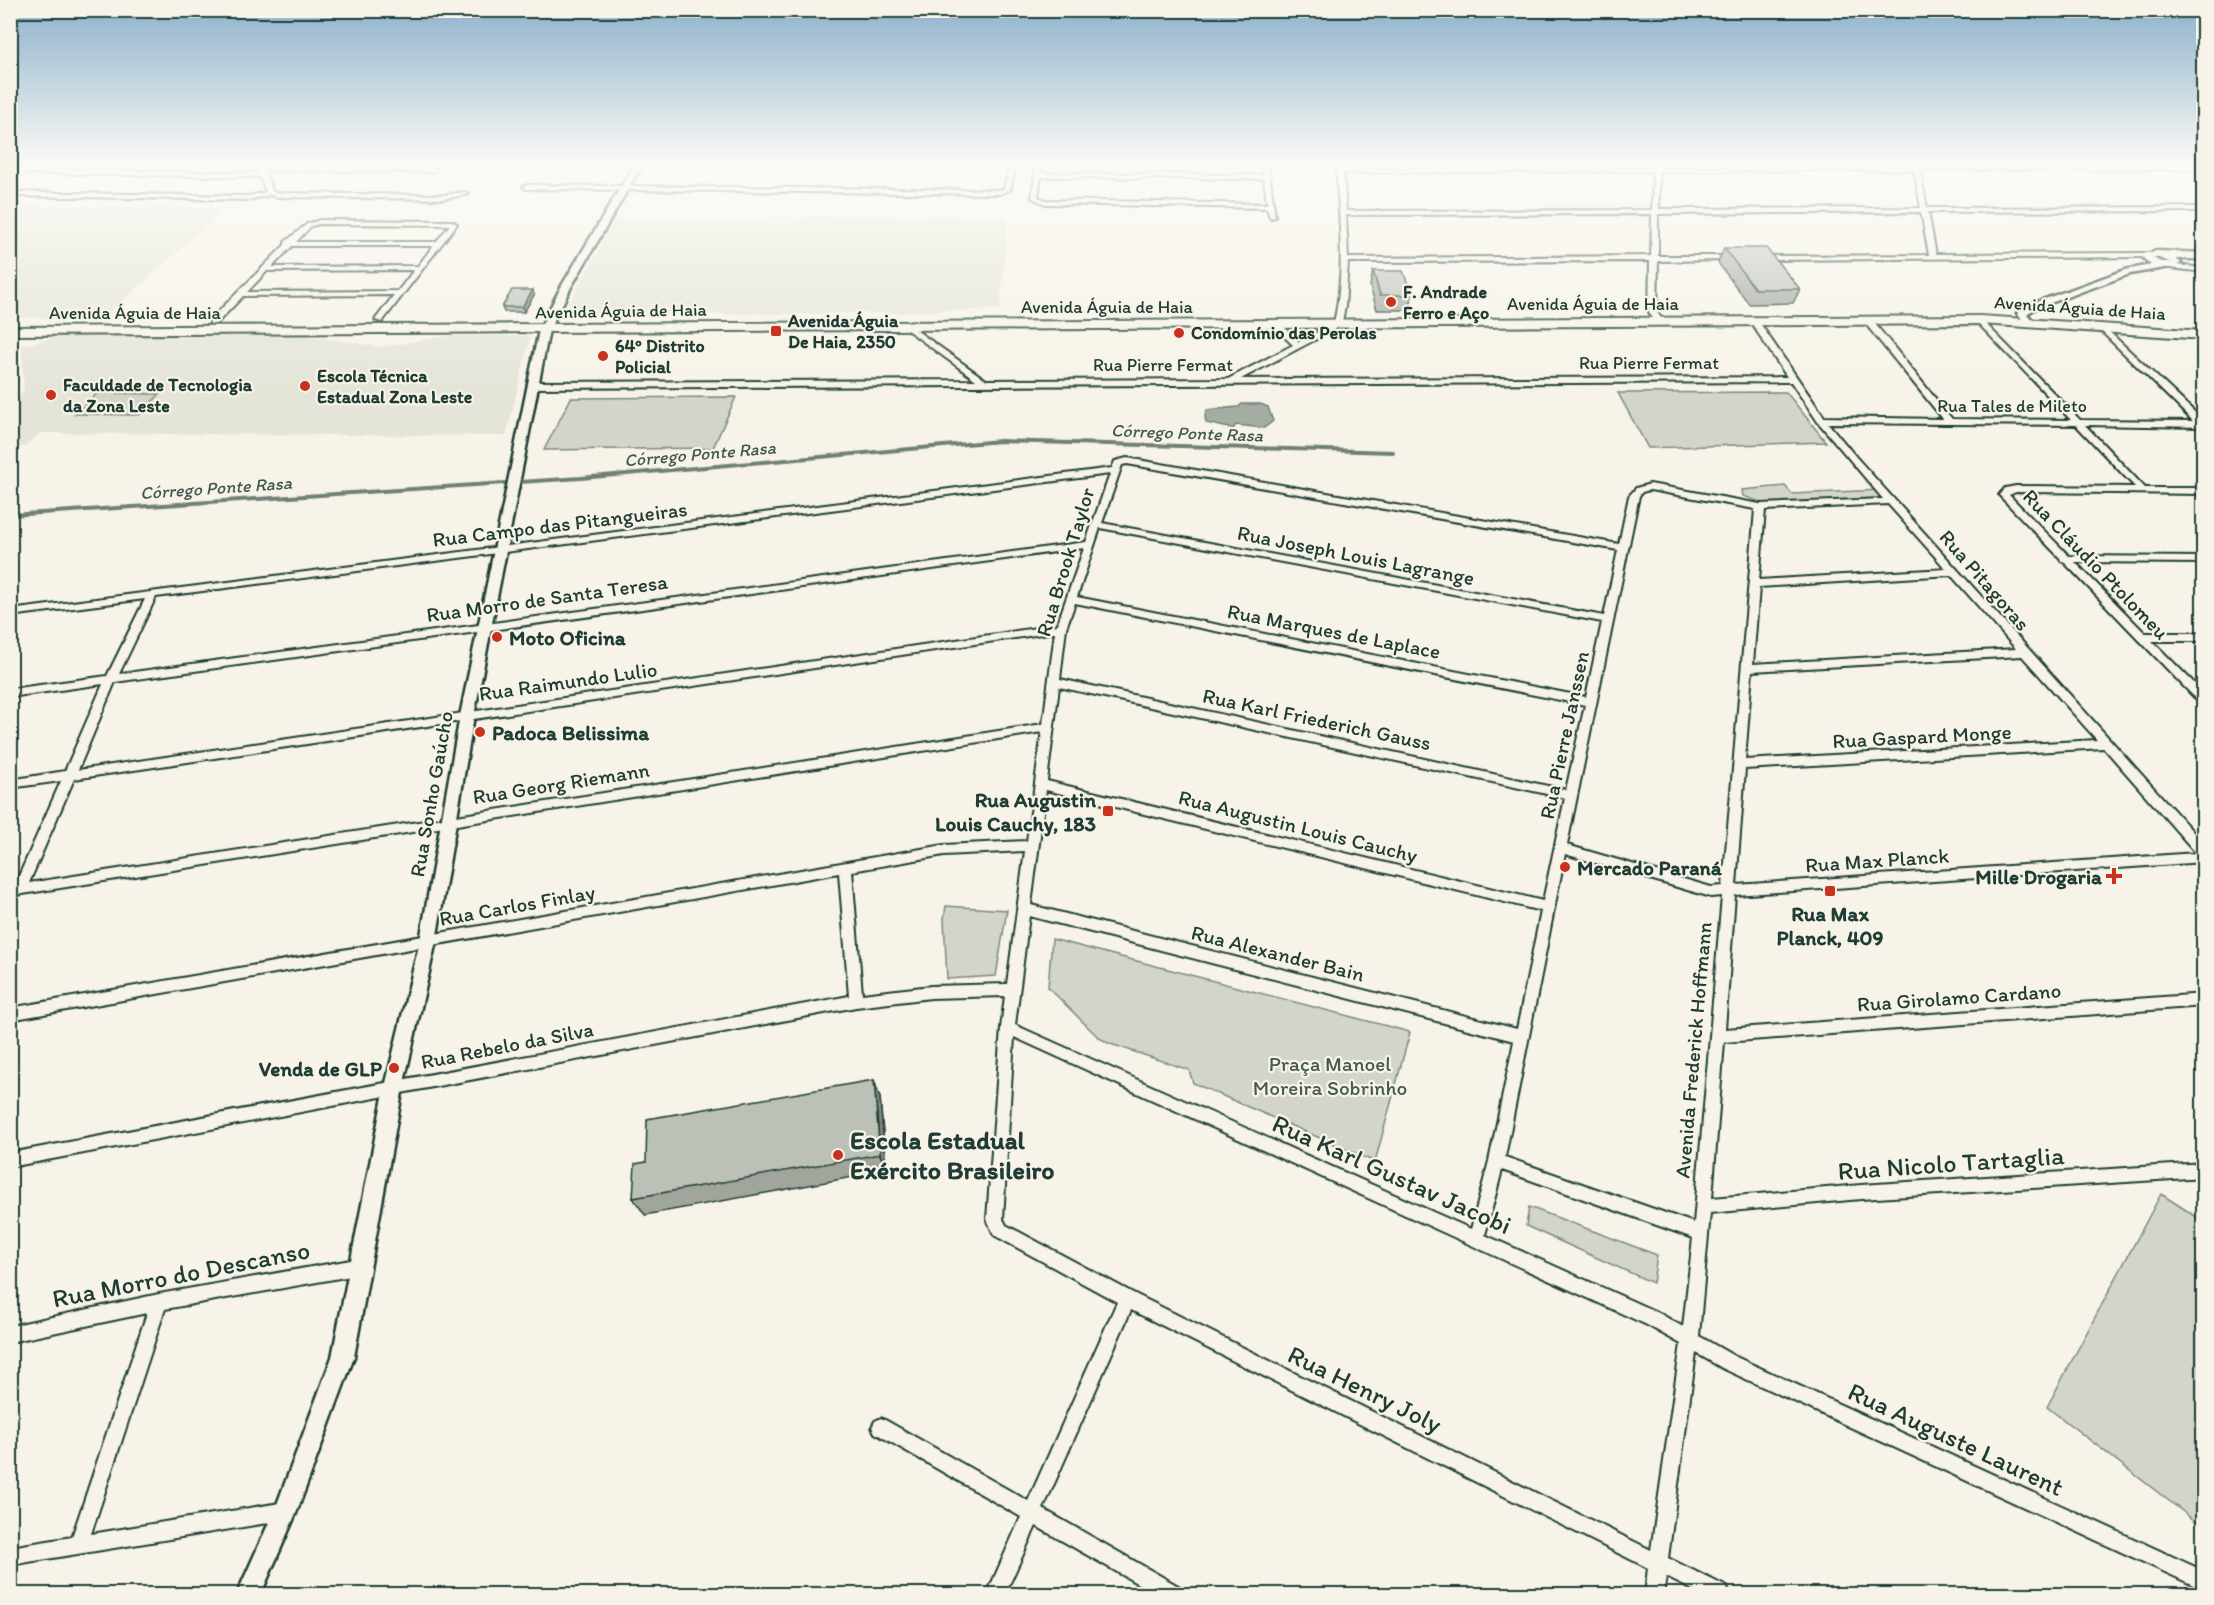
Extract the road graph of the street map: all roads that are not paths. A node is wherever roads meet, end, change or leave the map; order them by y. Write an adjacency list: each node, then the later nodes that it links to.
1 (292, 240): 7 (street)
2 (442, 240): 8 (street)
3 (594, 240): 32 (street, Rua Sonho Gaúcho)
4 (1342, 240): 13 (street)
5 (1653, 240): 12 (street)
6 (1930, 240): 9 (street)
7 (288, 244): 8 (street); 16 (street)
8 (439, 244): 15 (street)
9 (1933, 257): 11 (street); 12 (street)
10 (2204, 257): 14 (street)
11 (2149, 258): 14 (street); 18 (street)
12 (1653, 259): 13 (street); 22 (street)
13 (1343, 260): 24 (street)
14 (2170, 262): 17 (street); 18 (street)
15 (421, 268): 16 (street); 19 (street)
16 (267, 269): 20 (street)
17 (2204, 270)
18 (2128, 272): 23 (street)
19 (402, 293): 20 (street); 25 (street)
20 (241, 294): 30 (street)
21 (959, 316): 24 (main road, Avenida Águia de Haia); 32 (main road, Avenida Águia de Haia); 34 (main road)
22 (1656, 317): 23 (main road, Avenida Águia de Haia); 24 (main road, Avenida Águia de Haia); 28 (main road, Avenida Águia de Haia)
23 (2025, 317): 26 (main road, Avenida Águia de Haia); 35 (main road, Avenida Águia de Haia); 36 (main road, Avenida Águia de Haia)
24 (1340, 318): 31 (main road, Avenida Águia de Haia); 39 (street)
25 (379, 320): 30 (main road, Avenida Águia de Haia); 32 (main road, Avenida Águia de Haia)
26 (1980, 320): 29 (main road, Avenida Águia de Haia); 46 (street)
27 (10, 321): 30 (main road, Avenida Águia de Haia)
28 (1754, 321): 29 (main road, Avenida Águia de Haia); 40 (street, Rua Pitagoras)
29 (1868, 321): 45 (street)
30 (213, 322)
31 (1276, 324): 34 (main road, Avenida Águia de Haia); 39 (street)
32 (546, 325): 33 (main road, Avenida Águia de Haia); 37 (main road, Avenida Águia de Haia); 43 (street, Rua Sonho Gaúcho)
33 (906, 325): 34 (main road, Avenida Águia de Haia); 42 (street)
34 (948, 325)
35 (2101, 326): 38 (main road, Avenida Águia de Haia); 47 (street)
36 (2204, 326)
37 (10, 332)
38 (2204, 335)
39 (1297, 344): 41 (street)
40 (1794, 379): 41 (street, Rua Pierre Fermat); 44 (street, Rua Pitagoras)
41 (1230, 381): 42 (street, Rua Pierre Fermat)
42 (983, 382): 43 (street, Rua Pierre Fermat)
43 (533, 385): 56 (street, Rua Sonho Gaúcho)
44 (1821, 420): 45 (street, Rua Tales de Mileto); 51 (street, Rua Pitagoras)
45 (1950, 422): 46 (street, Rua Tales de Mileto)
46 (2077, 422): 47 (street, Rua Tales de Mileto); 50 (street)
47 (2202, 424)
48 (1113, 471): 53 (street, Rua Brook Taylor); 55 (street, Rua Brook Taylor); 56 (street, Rua Campo das Pitangueiras)
49 (2204, 490): 50 (street, Rua Cláudio Ptolomeu)
50 (2142, 491): 57 (street, Rua Cláudio Ptolomeu)
51 (1890, 501): 52 (street, Rua Pierre Janssen); 59 (street, Rua Pitagoras)
52 (1760, 507): 55 (street, Rua Pierre Janssen); 60 (street, Avenida Frederick Hoffmann)
53 (1097, 525): 54 (street, Rua Brook Taylor); 64 (street, Rua Joseph Louis Lagrange)
54 (1090, 544): 62 (street, Rua Brook Taylor); 65 (street, Rua Morro de Santa Teresa)
55 (1623, 548): 64 (street, Rua Pierre Janssen)
56 (499, 549): 61 (street, Rua Campo das Pitangueiras); 65 (street, Rua Sonho Gaúcho)
57 (2064, 559): 58 (street); 67 (street, Rua Cláudio Ptolomeu)
58 (2204, 560)
59 (1954, 572): 60 (street); 69 (street, Rua Pitagoras)
60 (1754, 584): 70 (street, Avenida Frederick Hoffmann)
61 (153, 594): 63 (street, Rua Campo das Pitangueiras); 71 (street)
62 (1070, 599): 66 (street, Rua Brook Taylor); 75 (street, Rua Marques de Laplace)
63 (10, 613)
64 (1608, 620): 75 (street, Rua Pierre Janssen)
65 (487, 625): 71 (street, Rua Morro de Santa Teresa); 76 (street, Rua Sonho Gaúcho)
66 (1061, 628): 72 (street, Rua Brook Taylor); 76 (street, Rua Raimundo Lulio)
67 (2141, 637): 68 (street); 74 (street, Rua Cláudio Ptolomeu)
68 (2204, 637)
69 (2024, 652): 70 (street); 78 (street, Rua Pitagoras)
70 (1747, 668): 79 (street, Avenida Frederick Hoffmann)
71 (111, 679): 73 (street, Rua Morro de Santa Teresa); 80 (street)
72 (1054, 681): 77 (street, Rua Brook Taylor); 83 (street, Rua Karl Friederich Gauss)
73 (10, 693)
74 (2204, 700)
75 (1590, 702): 83 (street, Rua Pierre Janssen)
76 (467, 716): 80 (street, Rua Raimundo Lulio); 84 (street, Rua Sonho Gaúcho)
77 (1048, 727): 82 (street, Rua Brook Taylor); 84 (street, Rua Georg Riemann)
78 (2106, 744): 79 (street, Rua Gaspard Monge); 87 (street, Rua Pitagoras)
79 (1739, 765): 90 (street, Avenida Frederick Hoffmann)
80 (68, 775): 81 (street, Rua Raimundo Lulio); 89 (street)
81 (10, 784)
82 (1040, 784): 85 (street, Rua Brook Taylor); 91 (street, Rua Augustin Louis Cauchy)
83 (1571, 795): 86 (street, Rua Pierre Janssen)
84 (450, 820): 89 (street, Rua Georg Riemann); 93 (street, Rua Sonho Gaúcho)
85 (1032, 846): 88 (street, Rua Carlos Finlay); 92 (street, Rua Brook Taylor)
86 (1560, 848): 90 (street, Rua Max Planck); 91 (street, Rua Pierre Janssen)
87 (2204, 855): 90 (street, Rua Max Planck)
88 (845, 867): 93 (street, Rua Carlos Finlay); 96 (street)
89 (15, 890)
90 (1729, 890): 99 (street, Avenida Frederick Hoffmann)
91 (1548, 907): 100 (street, Rua Pierre Janssen)
92 (1023, 909): 94 (street, Rua Brook Taylor); 100 (street, Rua Alexander Bain)
93 (428, 941): 97 (street, Rua Carlos Finlay); 101 (street, Rua Sonho Gaúcho)
94 (1013, 990): 96 (street, Rua Rebelo da Silva); 98 (street, Rua Brook Taylor)
95 (2204, 1000): 99 (street, Rua Girolamo Cardano)
96 (856, 1002): 101 (street, Rua Rebelo da Silva)
97 (10, 1014)
98 (1008, 1028): 106 (street, Rua Brook Taylor); 108 (street, Rua Karl Gustav Jacobi)
99 (1718, 1036): 105 (street, Avenida Frederick Hoffmann)
100 (1522, 1037): 103 (street, Rua Pierre Janssen)
101 (394, 1087): 102 (street, Rua Rebelo da Silva); 109 (street, Rua Sonho Gaúcho)
102 (10, 1160)
103 (1497, 1161): 107 (street); 108 (street, Rua Pierre Janssen)
104 (2204, 1170): 105 (street, Rua Nicolo Tartaglia)
105 (1703, 1206): 107 (street, Avenida Frederick Hoffmann)
106 (995, 1219): 110 (street, Rua Henry Joly)
107 (1701, 1233): 113 (street, Avenida Frederick Hoffmann)
108 (1477, 1238): 113 (street, Rua Karl Gustav Jacobi)
109 (362, 1266): 111 (street, Rua Morro do Descanso); 115 (street, Rua Sonho Gaúcho)
110 (1127, 1299): 116 (street); 119 (street, Rua Henry Joly)
111 (159, 1302): 112 (street, Rua Morro do Descanso); 117 (street)
112 (10, 1334)
113 (1690, 1338): 119 (street, Avenida Frederick Hoffmann); 120 (street, Rua Auguste Laurent)
114 (881, 1427): 116 (street)
115 (286, 1511): 117 (street); 121 (street, Rua Sonho Gaúcho)
116 (1033, 1512): 122 (street); 123 (street)
117 (78, 1545): 118 (street)
118 (10, 1556)
119 (1659, 1563): 124 (street, Avenida Frederick Hoffmann); 125 (street, Rua Henry Joly)
120 (2204, 1581)
121 (249, 1594)
122 (996, 1594)
123 (1173, 1594)
124 (1654, 1594)
125 (1720, 1594)

